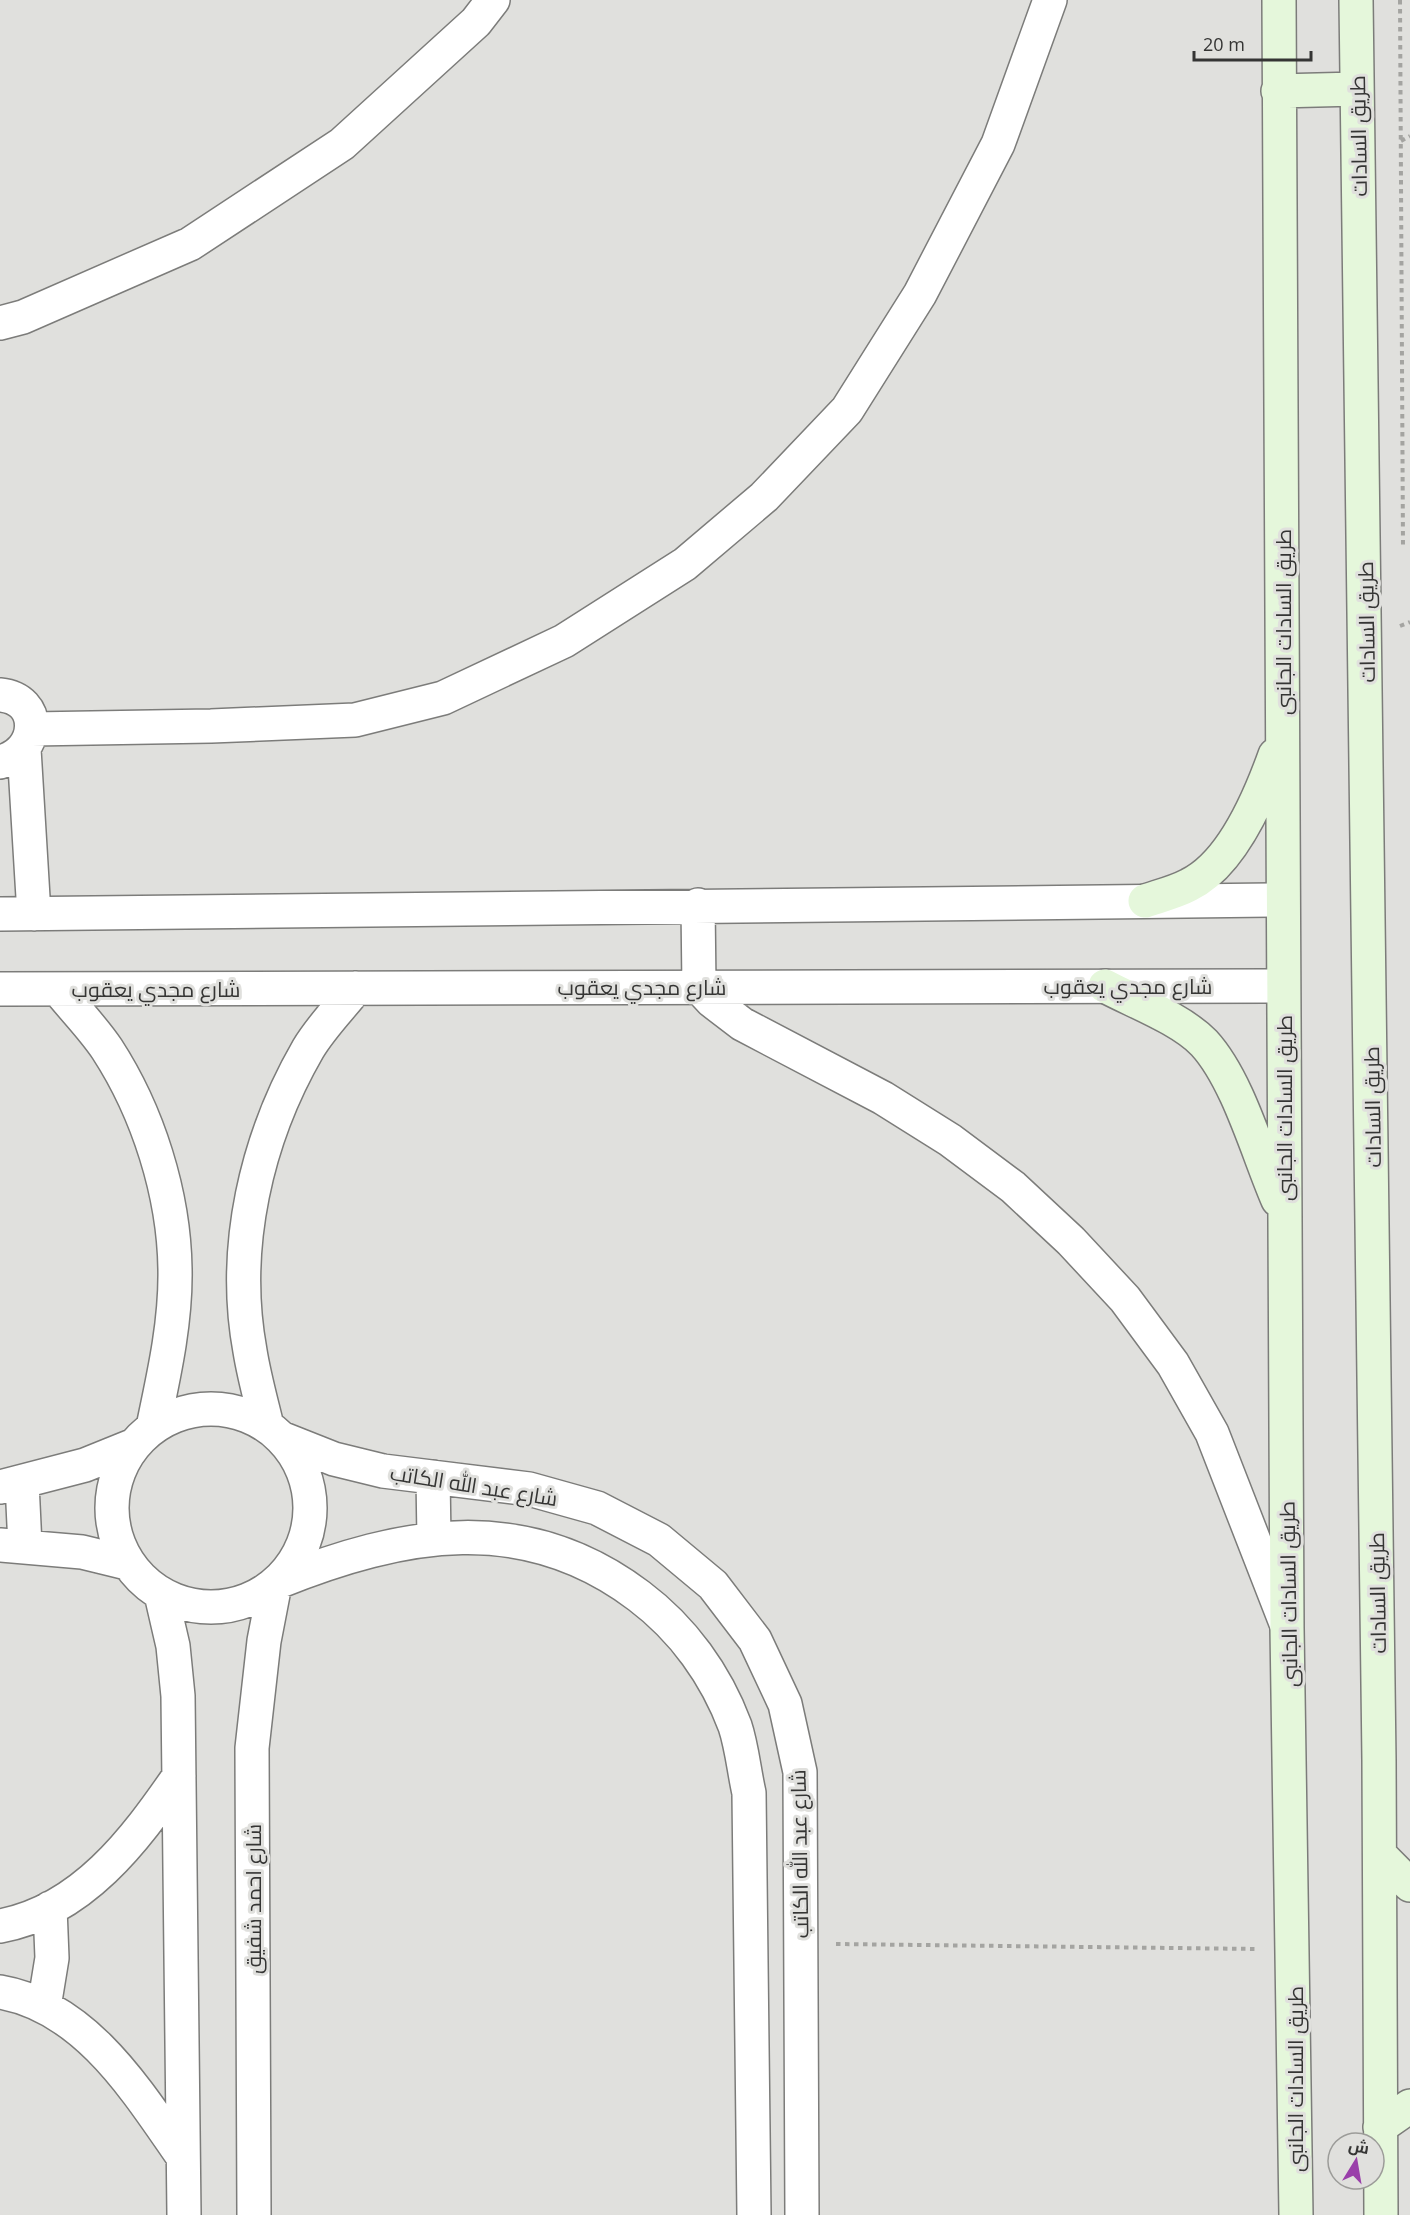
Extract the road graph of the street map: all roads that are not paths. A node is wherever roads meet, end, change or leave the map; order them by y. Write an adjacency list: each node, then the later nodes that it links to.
1 (493, 0): 7 (street)
2 (1050, 0): 10 (street)
3 (1279, 0): 6 (street, طريق السادات الجانبى)
4 (1356, 0): 5 (street, طريق السادات)
5 (1357, 89): 6 (street); 34 (street, طريق السادات)
6 (1278, 91): 9 (street, طريق السادات الجانبى)
7 (0, 323)
8 (0, 695): 10 (street)
9 (1284, 730): 11 (street, طريق السادات الجانبى); 12 (street)
10 (19, 747): 15 (street)
11 (1282, 900): 12 (street); 17 (street, طريق السادات الجانبى)
12 (1145, 901): 13 (street)
13 (698, 905): 15 (street); 18 (street)
14 (0, 914): 15 (street)
15 (34, 914)
16 (1105, 986): 17 (street, شارع مجدي يعقوب); 18 (street, شارع مجدي يعقوب); 22 (street)
17 (1283, 986): 22 (street, طريق السادات الجانبى)
18 (699, 987): 19 (street, شارع مجدي يعقوب); 32 (street)
19 (356, 988): 21 (street, شارع مجدي يعقوب); 23 (street)
20 (0, 989): 21 (street, شارع مجدي يعقوب)
21 (58, 989): 24 (street)
22 (1285, 1215): 32 (street, طريق السادات الجانبى)
23 (274, 1432): 24 (street); 25 (street, شارع عبد الله الكاتب); 30 (street)
24 (143, 1437): 26 (street); 29 (street)
25 (433, 1477): 27 (street); 46 (street, شارع عبد الله الكاتب)
26 (11, 1485): 28 (street)
27 (434, 1539): 30 (street); 45 (street)
28 (13, 1545): 29 (street)
29 (127, 1563): 31 (street)
30 (277, 1583): 31 (street); 44 (street, شارع احمد شفيق)
31 (161, 1594): 33 (street)
32 (1287, 1628): 47 (street, طريق السادات الجانبى)
33 (179, 1776): 36 (street); 42 (street)
34 (1380, 1855): 35 (street); 41 (street, طريق السادات)
35 (1410, 1885)
36 (50, 1908): 37 (street); 39 (street)
37 (0, 1926)
38 (0, 1992): 39 (street)
39 (44, 2007): 42 (street)
40 (1410, 2106): 41 (street)
41 (1380, 2127): 48 (street, طريق السادات)
42 (183, 2157): 43 (street)
43 (184, 2215)
44 (254, 2215)
45 (754, 2215)
46 (802, 2215)
47 (1296, 2215)
48 (1381, 2215)

